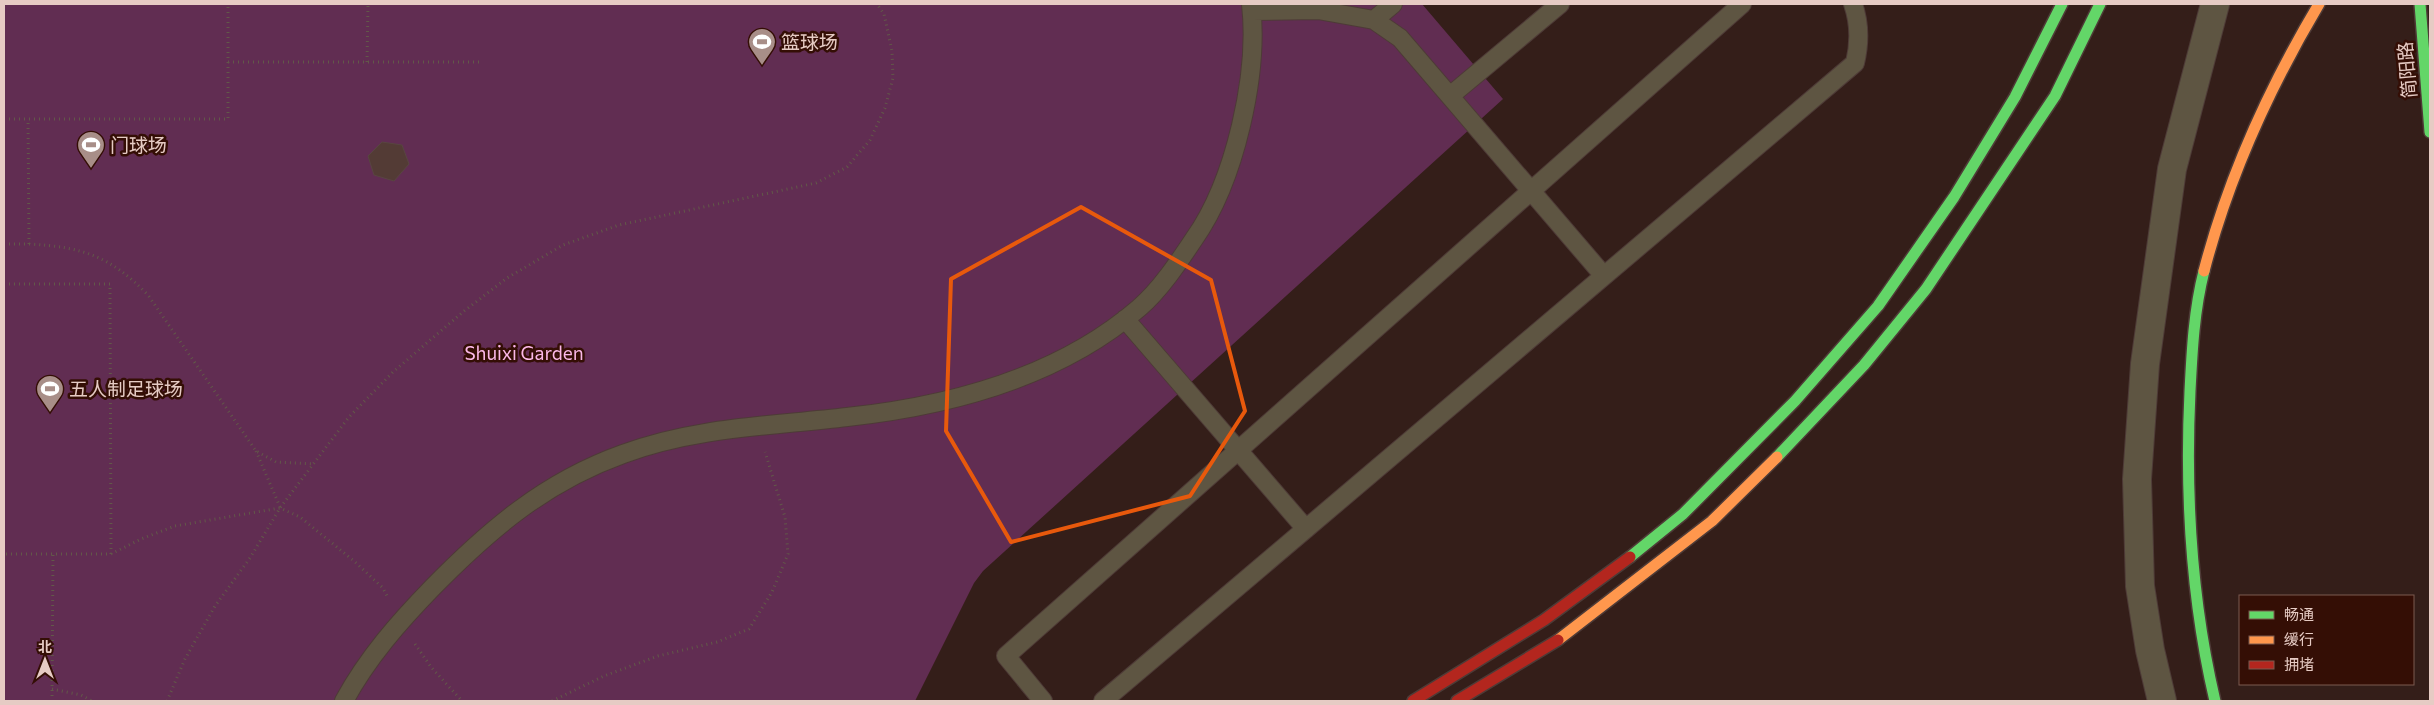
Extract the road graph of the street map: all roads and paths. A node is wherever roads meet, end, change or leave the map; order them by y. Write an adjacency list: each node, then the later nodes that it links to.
1 (228, 4): 15 (path)
2 (368, 4): 16 (path)
3 (877, 4): 31 (path)
4 (1393, 4): 14 (lane)
5 (1560, 4): 18 (lane)
6 (1742, 4): 22 (lane)
7 (1853, 4): 25 (lane)
8 (2062, 4): 47 (main road)
9 (2100, 4): 48 (main road)
10 (2215, 4): 49 (street)
11 (2319, 4): 50 (main road)
12 (2420, 4): 21 (main road, 简阳路)
13 (1251, 7): 14 (lane); 27 (lane)
14 (1374, 20): 18 (lane)
15 (228, 62): 16 (path); 20 (path)
16 (368, 62): 17 (path)
17 (483, 62)
18 (1450, 96): 22 (lane)
19 (4, 119): 20 (path)
20 (28, 119): 24 (path)
21 (2430, 132)
22 (1531, 190): 25 (lane); 30 (lane)
23 (4, 244): 24 (path)
24 (29, 244): 29 (path)
25 (1604, 276): 33 (lane)
26 (4, 284): 36 (path)
27 (1125, 318): 28 (lane); 30 (lane)
28 (755, 425): 37 (lane); 44 (path)
29 (256, 450): 31 (path); 32 (path)
30 (1238, 450): 33 (lane); 45 (lane)
31 (315, 464): 32 (path)
32 (280, 508): 36 (path); 37 (path); 41 (path)
33 (1306, 529): 46 (lane)
34 (4, 554): 35 (path)
35 (53, 554): 36 (path); 38 (path)
36 (111, 554)
37 (402, 619): 42 (lane); 43 (path)
38 (52, 689): 39 (path); 40 (path)
39 (52, 701)
40 (92, 701)
41 (167, 701)
42 (344, 701)
43 (462, 701)
44 (552, 701)
45 (1043, 701)
46 (1103, 701)
47 (1413, 701)
48 (1457, 701)
49 (2162, 701)
50 (2215, 701)

